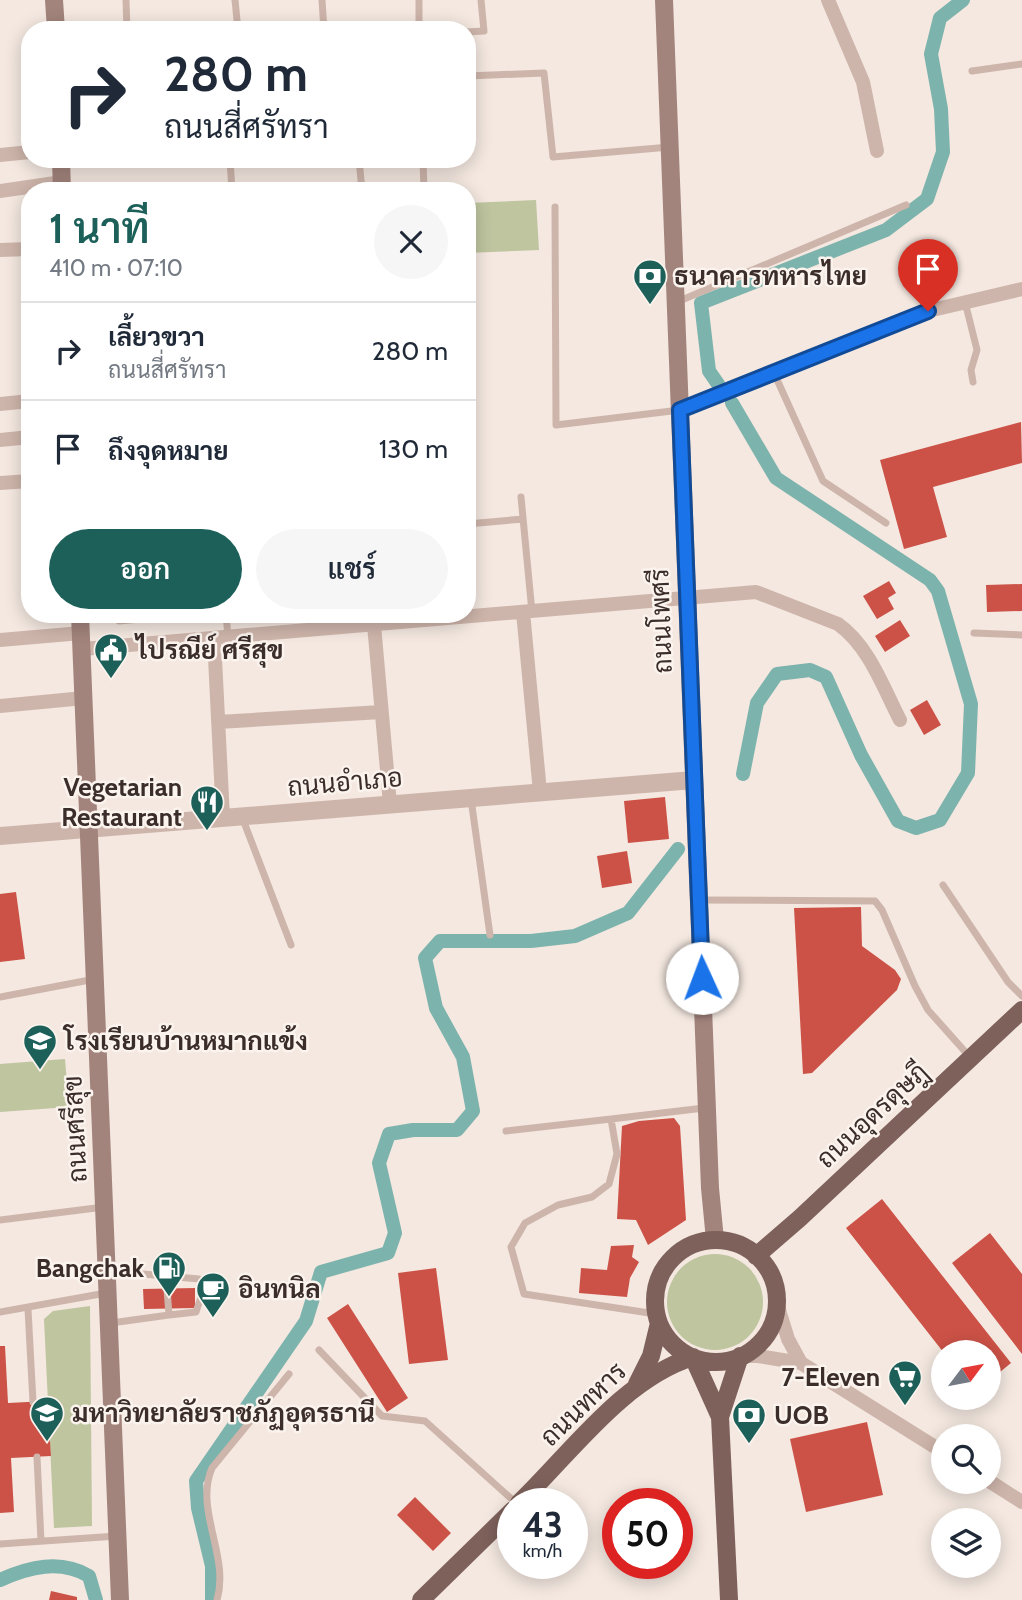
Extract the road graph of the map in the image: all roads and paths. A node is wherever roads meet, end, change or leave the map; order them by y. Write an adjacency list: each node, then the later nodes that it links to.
1 (54, 0): 9 (main road)
2 (126, 0): 10 (lane)
3 (235, 0): 11 (lane)
4 (322, 0): 12 (lane)
5 (419, 0): 13 (lane)
6 (481, 0): 14 (lane)
7 (666, 0): 18 (main road, ถนนโพศรี)
8 (828, 0): 19 (street)
9 (55, 21)
10 (127, 21)
11 (237, 21)
12 (323, 21)
13 (419, 21)
14 (476, 31)
15 (1022, 64): 16 (lane)
16 (972, 71)
17 (476, 76): 18 (lane)
18 (670, 147): 29 (main road, ถนนโพศรี)
19 (877, 151)
20 (21, 153): 21 (street)
21 (0, 155)
22 (21, 189): 23 (street)
23 (0, 191)
24 (905, 205): 29 (lane)
25 (555, 207): 35 (lane)
26 (21, 249): 27 (street)
27 (0, 250)
28 (1022, 289): 30 (street)
29 (676, 302): 35 (main road, ถนนโพศรี)
30 (965, 302): 31 (street); 32 (lane)
31 (774, 373): 35 (street); 43 (lane)
32 (973, 382)
33 (21, 402): 34 (street)
34 (0, 404)
35 (680, 410): 44 (main road, ถนนโพศรี)
36 (21, 438): 37 (street)
37 (0, 440)
38 (21, 482): 39 (street)
39 (0, 483)
40 (521, 498): 41 (lane)
41 (523, 519): 42 (lane); 45 (lane)
42 (476, 523)
43 (886, 523)
44 (685, 598): 45 (street); 59 (street); 61 (main road, ถนนโพศรี)
45 (528, 612): 46 (street); 62 (street)
46 (476, 615)
47 (80, 623): 55 (main road, ถนนศรีสุข)
48 (224, 623): 53 (lane)
49 (348, 623): 53 (street)
50 (374, 623): 58 (street)
51 (974, 633): 52 (lane)
52 (1022, 635)
53 (221, 638): 55 (street); 60 (street)
54 (0, 640): 55 (street)
55 (81, 641): 56 (main road, ถนนศรีสุข)
56 (83, 698): 57 (street); 67 (main road, ถนนศรีสุข)
57 (0, 706)
58 (381, 712): 60 (street); 64 (street)
59 (900, 720)
60 (218, 722): 66 (street)
61 (694, 779): 62 (street, ถนนอำเภอ); 70 (main road, ถนนโพศรี)
62 (540, 792): 63 (street, ถนนอำเภอ)
63 (471, 798): 64 (street, ถนนอำเภอ); 71 (lane)
64 (390, 804): 65 (street, ถนนอำเภอ)
65 (242, 817): 66 (street, ถนนอำเภอ); 72 (lane)
66 (223, 818): 67 (street, ถนนอำเภอ)
67 (89, 829): 68 (street, ถนนอำเภอ); 73 (main road, ถนนศรีสุข)
68 (0, 836)
69 (943, 885): 74 (lane)
70 (699, 900): 77 (lane); 78 (main road, ถนนโพศรี)
71 (490, 935)
72 (291, 945)
73 (95, 979): 75 (lane); 81 (main road, ถนนศรีสุข)
74 (1022, 996)
75 (0, 997)
76 (1022, 1010): 77 (main road, ถนนอุดรดุษฎี)
77 (971, 1058): 84 (main road, ถนนอุดรดุษฎี)
78 (707, 1107): 79 (lane); 83 (main road, ถนนโพศรี)
79 (611, 1119): 80 (lane); 92 (lane)
80 (506, 1131)
81 (105, 1207): 82 (lane); 85 (main road, ถนนศรีสุข)
82 (0, 1220)
83 (715, 1240): 84 (main road); 92 (main road)
84 (756, 1256): 88 (main road)
85 (108, 1271): 86 (lane); 87 (main road, ถนนศรีสุข)
86 (166, 1276): 91 (lane); 91 (lane)
87 (108, 1293): 89 (lane); 93 (main road, ถนนศรีสุข)
88 (776, 1300): 95 (main road); 97 (street)
89 (28, 1309): 90 (lane); 100 (lane)
90 (0, 1312)
91 (169, 1315): 93 (lane)
92 (658, 1318): 96 (main road); 99 (main road)
93 (110, 1323): 109 (main road, ถนนศรีสุข)
94 (319, 1350): 104 (lane)
95 (740, 1356): 96 (main road); 97 (street); 101 (main road)
96 (693, 1357): 99 (main road, ถนนทหาร); 101 (main road)
97 (802, 1363): 102 (street)
98 (289, 1374): 113 (lane)
99 (638, 1384): 105 (main road, ถนนทหาร)
100 (33, 1402)
101 (720, 1417): 115 (main road)
102 (931, 1444)
103 (37, 1457): 110 (lane)
104 (500, 1488)
105 (532, 1488)
106 (1001, 1489): 107 (street)
107 (1022, 1502)
108 (497, 1526): 114 (main road)
109 (117, 1536): 110 (lane); 112 (main road, ถนนศรีสุข)
110 (41, 1541): 111 (lane)
111 (0, 1544)
112 (120, 1600)
113 (216, 1600)
114 (421, 1600)
115 (729, 1600)

